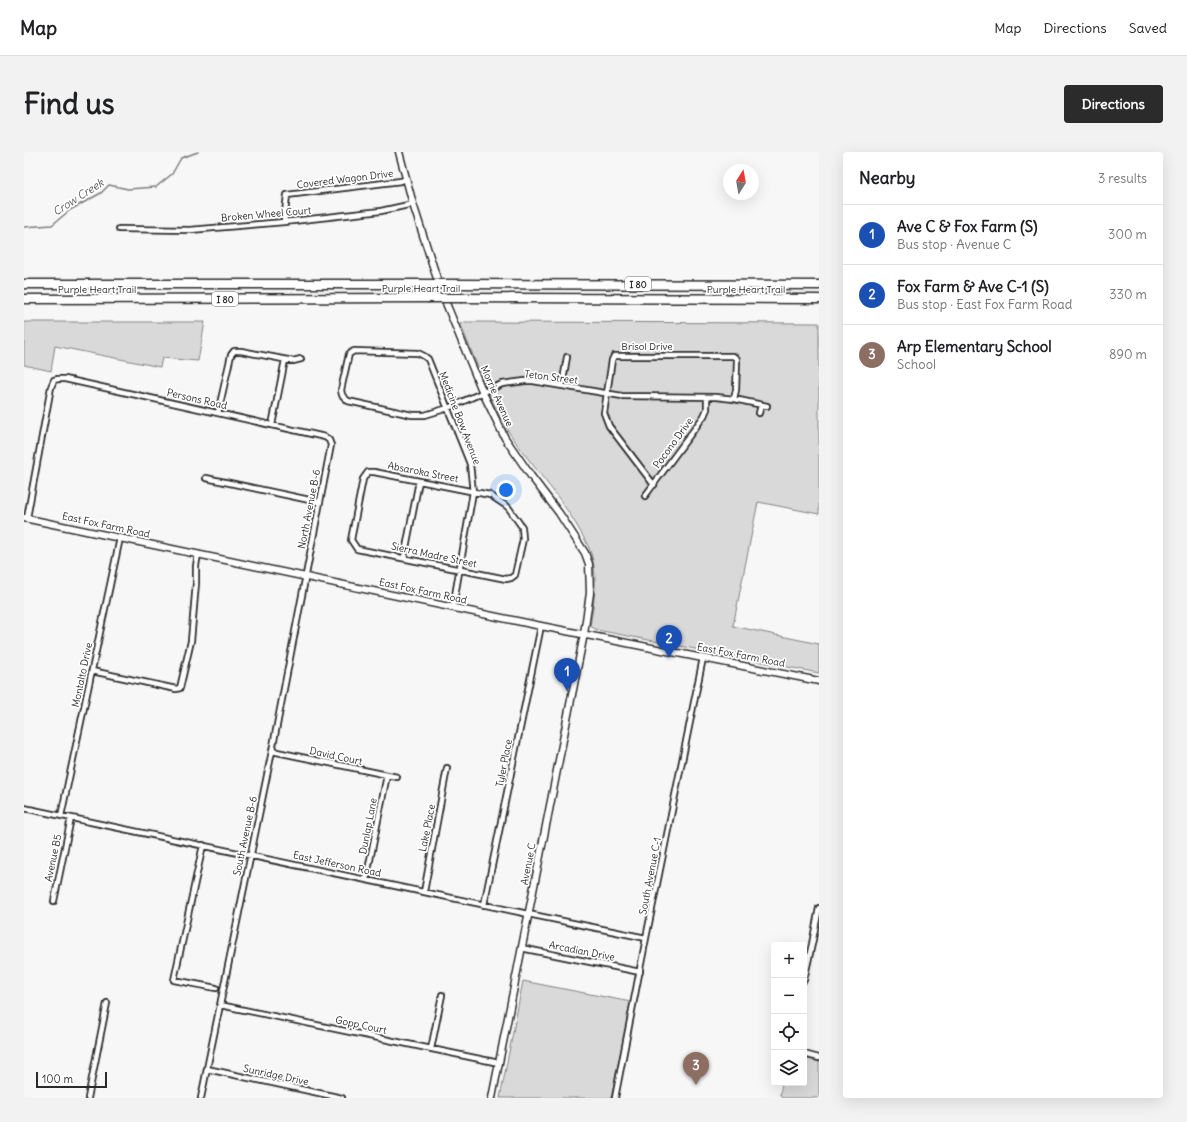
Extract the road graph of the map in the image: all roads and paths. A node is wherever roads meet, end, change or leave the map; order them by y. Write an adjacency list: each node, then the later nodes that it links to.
1 (399, 152): 2 (main road, Morrie Avenue)
2 (406, 179): 3 (main road, Morrie Avenue); 4 (street, Covered Wagon Drive)
3 (413, 204): 4 (street, Broken Wheel Court); 14 (main road, Morrie Avenue)
4 (284, 222): 5 (street, Broken Wheel Court)
5 (119, 229)
6 (24, 283): 7 (highway, Purple Heart Trail / I 80, bridge)
7 (819, 285)
8 (24, 299): 9 (highway, Purple Heart Trail / I 80, bridge)
9 (819, 299)
10 (567, 357): 13 (street)
11 (301, 359): 12 (street)
12 (285, 360): 22 (street); 24 (street)
13 (562, 386): 14 (street, Teton Street); 15 (street, Teton Street)
14 (483, 393): 21 (street, Teton Street); 42 (main road, Morrie Avenue)
15 (606, 394): 17 (street, Teton Street); 18 (street, Brisol Drive); 28 (street, Brisol Drive)
16 (342, 395): 21 (street, Teton Street); 21 (street, Medicine Bow Avenue)
17 (707, 397): 18 (street, Teton Street); 28 (street, Pocono Drive)
18 (734, 399): 19 (street, Teton Street)
19 (761, 405): 20 (street, Teton Street); 23 (street)
20 (767, 406)
21 (448, 408): 29 (street, Medicine Bow Avenue)
22 (218, 413): 24 (street, Persons Road); 32 (street, Persons Road)
23 (759, 413)
24 (272, 425): 25 (street, Persons Road)
25 (330, 445): 31 (street, North Avenue B-6)
26 (206, 478): 31 (street)
27 (419, 481): 29 (street, Absaroka Street); 34 (street, Absaroka Street); 36 (street)
28 (654, 485): 30 (street, Pocono Drive)
29 (474, 492): 37 (street, Medicine Bow Avenue); 39 (street, Absaroka Street)
30 (645, 496)
31 (320, 502): 38 (street, North Avenue B-6)
32 (25, 518): 33 (main road, East Fox Farm Road)
33 (120, 538): 35 (main road, East Fox Farm Road); 44 (street, Montalto Drive)
34 (357, 549): 36 (street, Sierra Madre Street)
35 (198, 554): 38 (main road, East Fox Farm Road); 44 (street)
36 (404, 558): 37 (street, Sierra Madre Street)
37 (460, 570): 39 (street, Sierra Madre Street); 40 (street, Medicine Bow Avenue)
38 (305, 576): 40 (main road, East Fox Farm Road); 46 (street, South Avenue B-6)
39 (506, 580)
40 (453, 607): 41 (main road, East Fox Farm Road)
41 (541, 626): 42 (main road, East Fox Farm Road); 58 (street, Tyler Place)
42 (584, 634): 43 (main road, East Fox Farm Road); 60 (main road, Avenue C)
43 (703, 658): 45 (main road, East Fox Farm Road); 61 (street, South Avenue C-1)
44 (92, 671): 51 (street, Montalto Drive)
45 (819, 681)
46 (272, 751): 48 (street, David Court); 54 (street, South Avenue B-6)
47 (447, 768): 56 (street, Lake Place)
48 (388, 775): 49 (street, David Court); 55 (street, Dunlap Lane)
49 (398, 778)
50 (24, 808): 51 (street, East Jefferson Road)
51 (61, 816): 52 (street, East Jefferson Road)
52 (71, 818): 53 (street, East Jefferson Road); 57 (street, Avenue B5)
53 (203, 845): 54 (street, East Jefferson Road); 65 (street)
54 (250, 855): 55 (street, East Jefferson Road); 68 (street, South Avenue B-6)
55 (366, 880): 56 (street, East Jefferson Road)
56 (424, 892): 58 (street, East Jefferson Road)
57 (54, 901)
58 (484, 905): 60 (street, East Jefferson Road)
59 (819, 908): 64 (street)
60 (528, 914): 61 (street, East Jefferson Road); 62 (main road, Avenue C)
61 (646, 938): 63 (street, South Avenue C-1)
62 (521, 948): 63 (street, Arcadian Drive); 72 (main road, Avenue C)
63 (640, 972): 78 (street, South Avenue C-1)
64 (804, 978)
65 (216, 988)
66 (442, 995): 69 (street)
67 (107, 1003): 74 (street)
68 (220, 1005): 69 (street, Gopp Court); 73 (street, South Avenue B-6)
69 (431, 1049): 72 (street, Gopp Court)
70 (807, 1055): 71 (street)
71 (819, 1058)
72 (499, 1063): 77 (main road, Avenue C)
73 (206, 1069): 75 (street, South Avenue B-6); 76 (street, Sunridge Drive)
74 (88, 1098)
75 (201, 1098)
76 (342, 1098)
77 (492, 1098)
78 (615, 1098)

